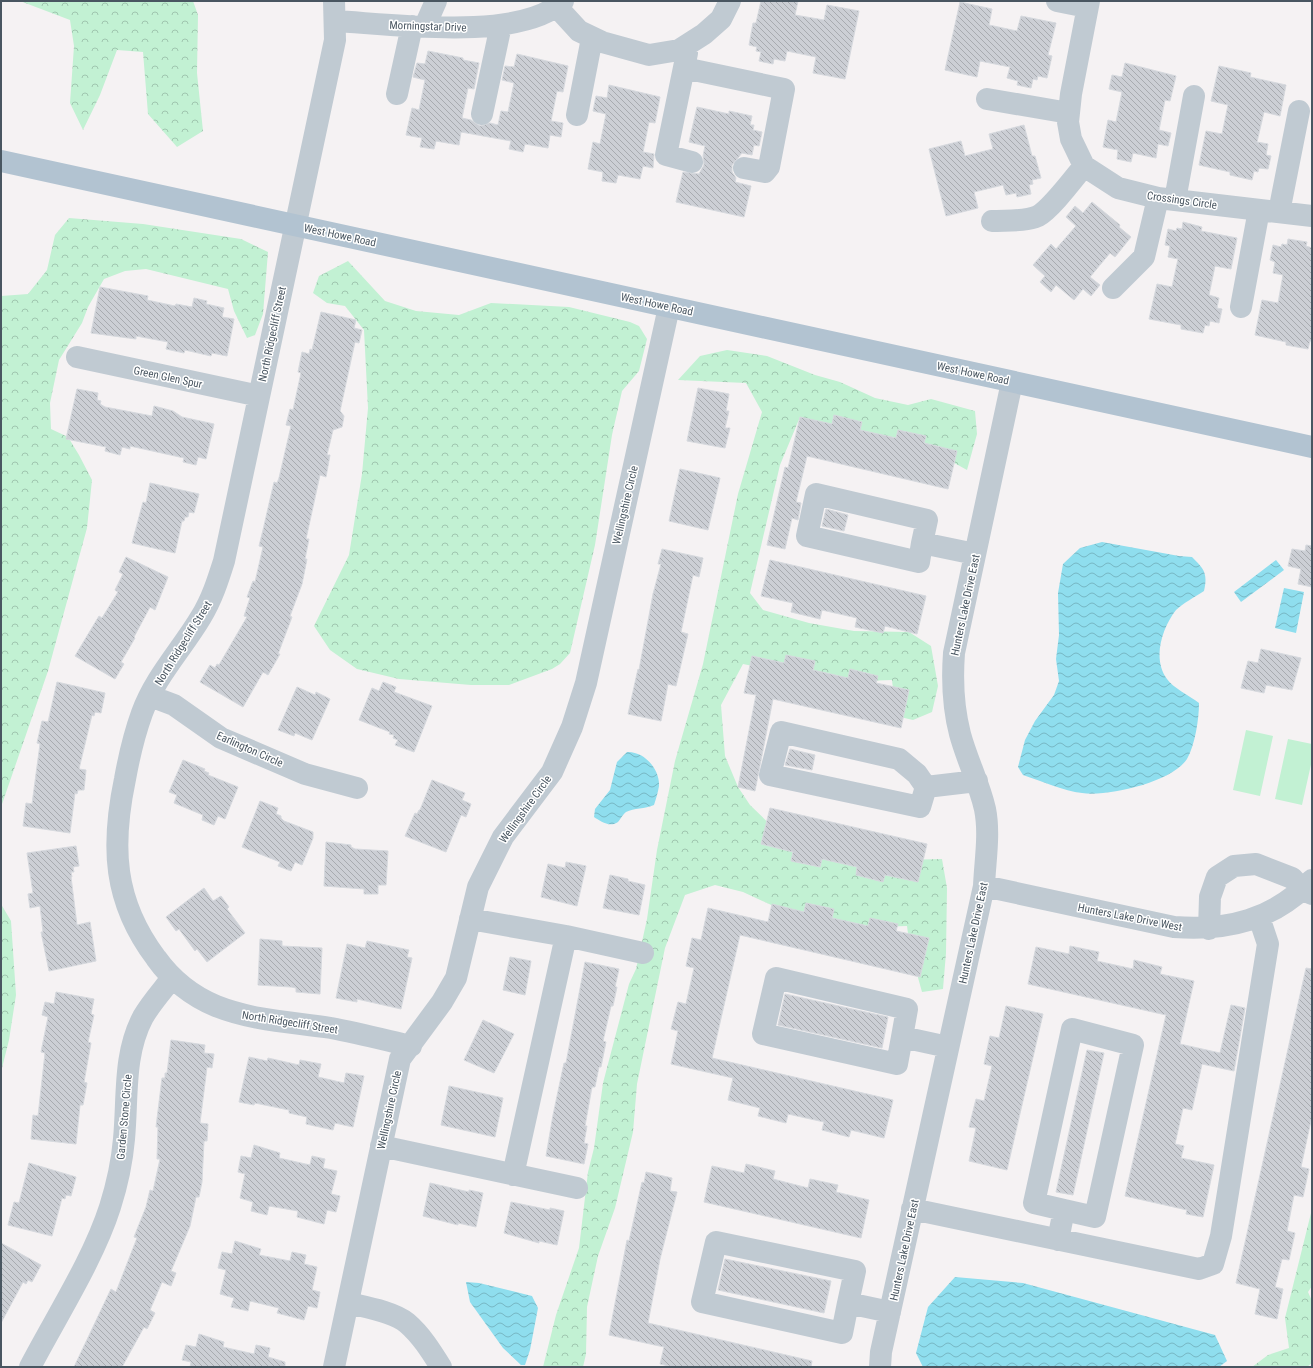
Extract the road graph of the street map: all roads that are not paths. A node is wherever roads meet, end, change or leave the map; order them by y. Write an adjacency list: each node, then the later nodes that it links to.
1 (436, 1): 8 (street)
2 (730, 1): 10 (street)
3 (1057, 1): 5 (street)
4 (560, 4): 7 (street, Morningstar Drive); 9 (street)
5 (1088, 4): 16 (street)
6 (334, 11): 8 (street, Morningstar Drive); 27 (street, North Ridgecliff Street)
7 (501, 25): 8 (street, Morningstar Drive); 17 (street)
8 (418, 26): 12 (street)
9 (592, 38): 10 (street); 18 (street)
10 (690, 43): 11 (street)
11 (684, 68): 20 (street); 22 (street)
12 (397, 94)
13 (1194, 96): 23 (street)
14 (988, 99): 16 (street)
15 (1299, 111): 24 (street)
16 (1069, 113): 21 (street)
17 (482, 114)
18 (577, 115)
19 (1, 161): 27 (main road, West Howe Road)
20 (692, 162)
21 (1084, 166): 23 (street, Crossings Circle); 26 (street)
22 (744, 168)
23 (1167, 199): 24 (street, Crossings Circle); 28 (street)
24 (1269, 211): 25 (street, Crossings Circle); 30 (street)
25 (1312, 216)
26 (992, 221)
27 (296, 225): 29 (main road, West Howe Road); 33 (street, North Ridgecliff Street)
28 (1114, 288)
29 (669, 307): 32 (main road, West Howe Road); 44 (street, Wellingshire Circle)
30 (1241, 307)
31 (77, 357): 33 (street, Green Glen Spur)
32 (1012, 382): 34 (main road, West Howe Road); 36 (street, Hunters Lake Drive East)
33 (259, 396): 37 (street, North Ridgecliff Street)
34 (1312, 447)
35 (922, 543): 35 (street); 36 (street)
36 (975, 554): 38 (street, Hunters Lake Drive East)
37 (150, 696): 40 (street, Earlington Circle); 48 (street, North Ridgecliff Street)
38 (977, 781): 39 (street); 41 (street, Hunters Lake Drive East)
39 (926, 787): 39 (street)
40 (357, 788)
41 (984, 886): 45 (street, Hunters Lake Drive West); 51 (street, Hunters Lake Drive East)
42 (1309, 888): 43 (street, Hunters Lake Drive West); 45 (street)
43 (1259, 917): 45 (street, Hunters Lake Drive West); 57 (street)
44 (470, 919): 46 (street); 50 (street, Wellingshire Circle)
45 (1209, 929)
46 (566, 936): 47 (street); 53 (street)
47 (643, 954)
48 (172, 978): 50 (street, North Ridgecliff Street); 61 (street, Garden Stone Circle)
49 (902, 1037): 49 (street); 51 (street)
50 (411, 1046): 52 (street, Wellingshire Circle)
51 (948, 1047): 55 (street, Hunters Lake Drive East)
52 (381, 1146): 53 (street); 58 (street, Wellingshire Circle)
53 (513, 1175): 54 (street)
54 (577, 1188)
55 (912, 1209): 57 (street); 60 (street, Hunters Lake Drive East)
56 (1064, 1210): 56 (street); 57 (street)
57 (1058, 1240)
58 (348, 1303): 62 (street, Wellingshire Circle); 63 (street)
59 (848, 1303): 59 (street); 60 (street)
60 (890, 1312): 64 (street, Hunters Lake Drive East)
61 (30, 1367)
62 (334, 1367)
63 (441, 1367)
64 (880, 1367)

